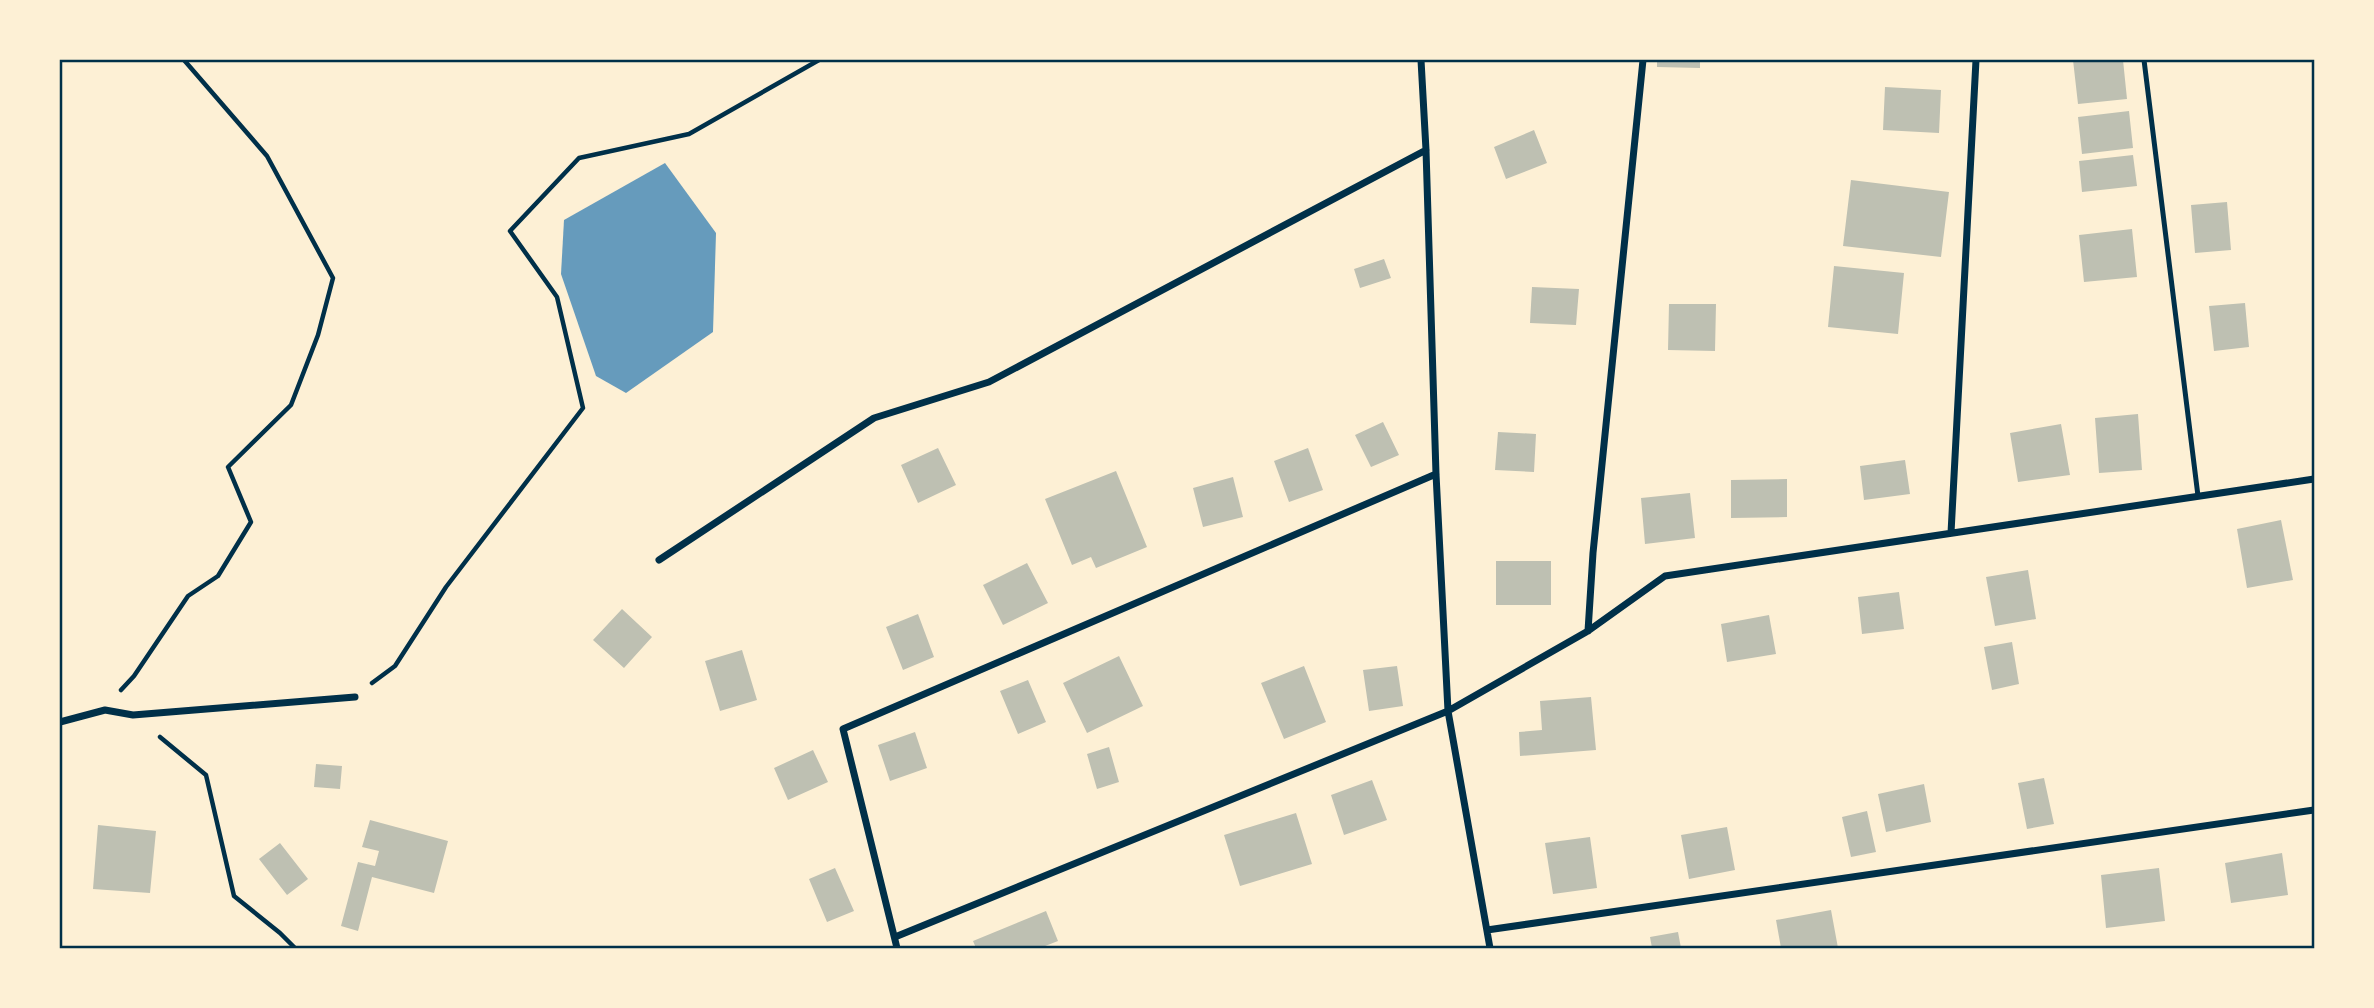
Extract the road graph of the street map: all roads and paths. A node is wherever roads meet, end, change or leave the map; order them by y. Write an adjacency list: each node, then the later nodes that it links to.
1 (184, 60): 15 (path)
2 (819, 60): 14 (path)
3 (1421, 60): 7 (street)
4 (1643, 60): 13 (street)
5 (1976, 60): 11 (street)
6 (2144, 60): 10 (lane)
7 (1426, 150): 8 (street); 12 (street)
8 (1436, 474): 16 (street); 21 (street)
9 (2315, 479): 10 (street)
10 (2198, 496): 11 (street)
11 (1951, 533): 13 (street)
12 (659, 560)
13 (1588, 631): 16 (street)
14 (355, 697): 17 (street)
15 (104, 709): 17 (street); 18 (street)
16 (1448, 711): 20 (street); 21 (street)
17 (132, 715): 22 (path)
18 (60, 722)
19 (2315, 810): 20 (street)
20 (1487, 930): 24 (street)
21 (895, 937): 23 (street)
22 (295, 948)
23 (897, 948)
24 (1490, 948)

